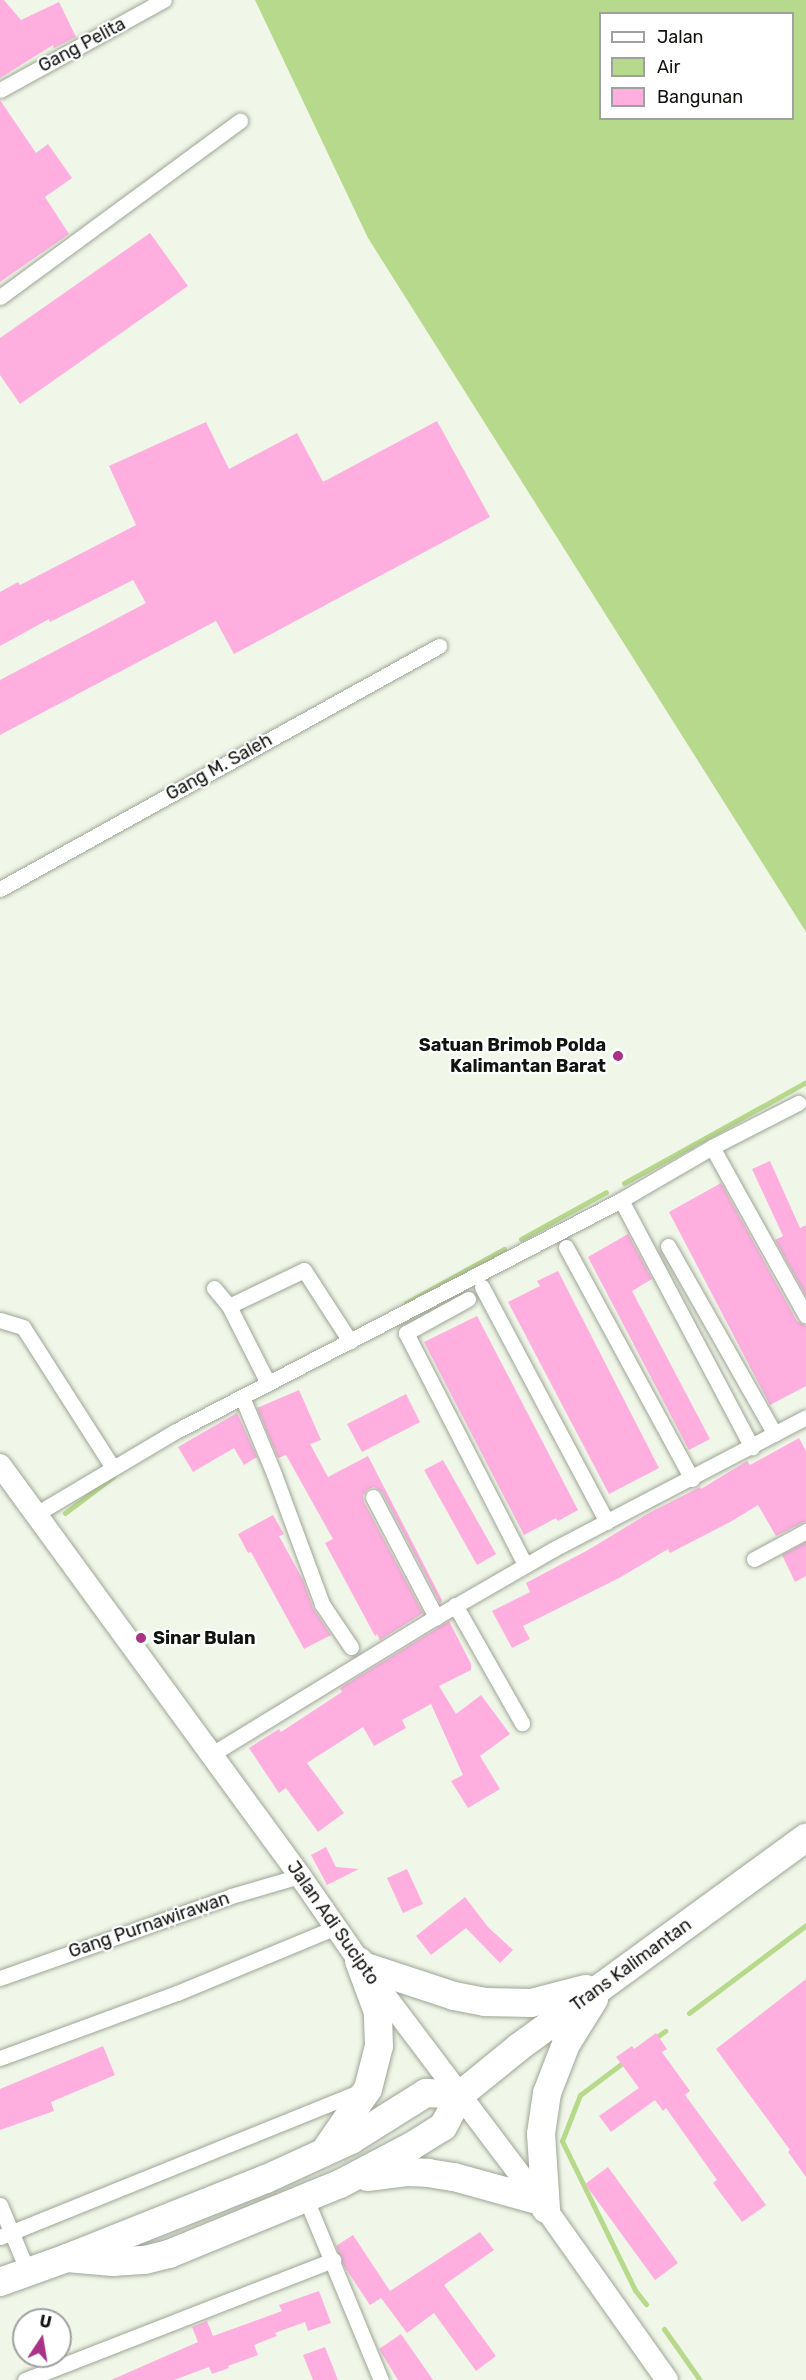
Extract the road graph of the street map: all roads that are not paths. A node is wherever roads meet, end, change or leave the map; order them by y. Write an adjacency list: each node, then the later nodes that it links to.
1 (164, 0): 2 (street, Gang Pelita)
2 (0, 90)
3 (240, 121): 4 (street)
4 (0, 297)
5 (439, 646): 6 (street, Gang M. Saleh)
6 (0, 889)
7 (798, 1102): 8 (street)
8 (712, 1147): 9 (street); 16 (street)
9 (621, 1200): 18 (street); 23 (street)
10 (668, 1246): 22 (street)
11 (566, 1247): 26 (street)
12 (482, 1287): 29 (street)
13 (214, 1288): 15 (street)
14 (468, 1299): 32 (street)
15 (230, 1306): 18 (street); 19 (street)
16 (806, 1316)
17 (0, 1320): 24 (street)
18 (350, 1341): 19 (street)
19 (268, 1383): 20 (street)
20 (242, 1397): 24 (street); 35 (street)
21 (806, 1418): 22 (street)
22 (775, 1434): 23 (street)
23 (752, 1447): 26 (street)
24 (113, 1468): 28 (street)
25 (4, 1479): 28 (main road, Jalan Adi Sucipto)
26 (692, 1479): 29 (street)
27 (373, 1497): 34 (street)
28 (36, 1514): 37 (main road, Jalan Adi Sucipto)
29 (607, 1522): 32 (street)
30 (806, 1531): 31 (street)
31 (754, 1559)
32 (525, 1565): 33 (street)
33 (455, 1605): 34 (street); 36 (street)
34 (436, 1617): 37 (street)
35 (351, 1647)
36 (522, 1723)
37 (212, 1754): 39 (main road, Jalan Adi Sucipto)
38 (806, 1838): 43 (highway, Trans Kalimantan)
39 (300, 1876): 40 (main road, Jalan Adi Sucipto); 42 (street, Gang Purnawirawan)
40 (336, 1927): 41 (main road, Jalan Adi Sucipto); 44 (street)
41 (361, 1963): 43 (highway); 45 (highway); 46 (main road, Jalan Adi Sucipto)
42 (0, 1978)
43 (605, 1983): 46 (highway, Trans Kalimantan); 51 (highway)
44 (0, 2058)
45 (368, 2089): 47 (highway); 52 (street)
46 (460, 2095): 47 (highway); 48 (highway); 51 (main road, Jalan Adi Sucipto)
47 (324, 2153): 53 (highway)
48 (340, 2184): 49 (highway); 51 (highway)
49 (306, 2199): 53 (highway); 54 (street)
50 (0, 2205): 52 (street)
51 (544, 2205): 59 (main road, Jalan Adi Sucipto)
52 (6, 2235): 55 (street)
53 (67, 2258): 55 (highway)
54 (333, 2260): 57 (street); 58 (street)
55 (28, 2272): 56 (highway)
56 (0, 2282)
57 (25, 2380)
58 (381, 2380)
59 (667, 2380)

